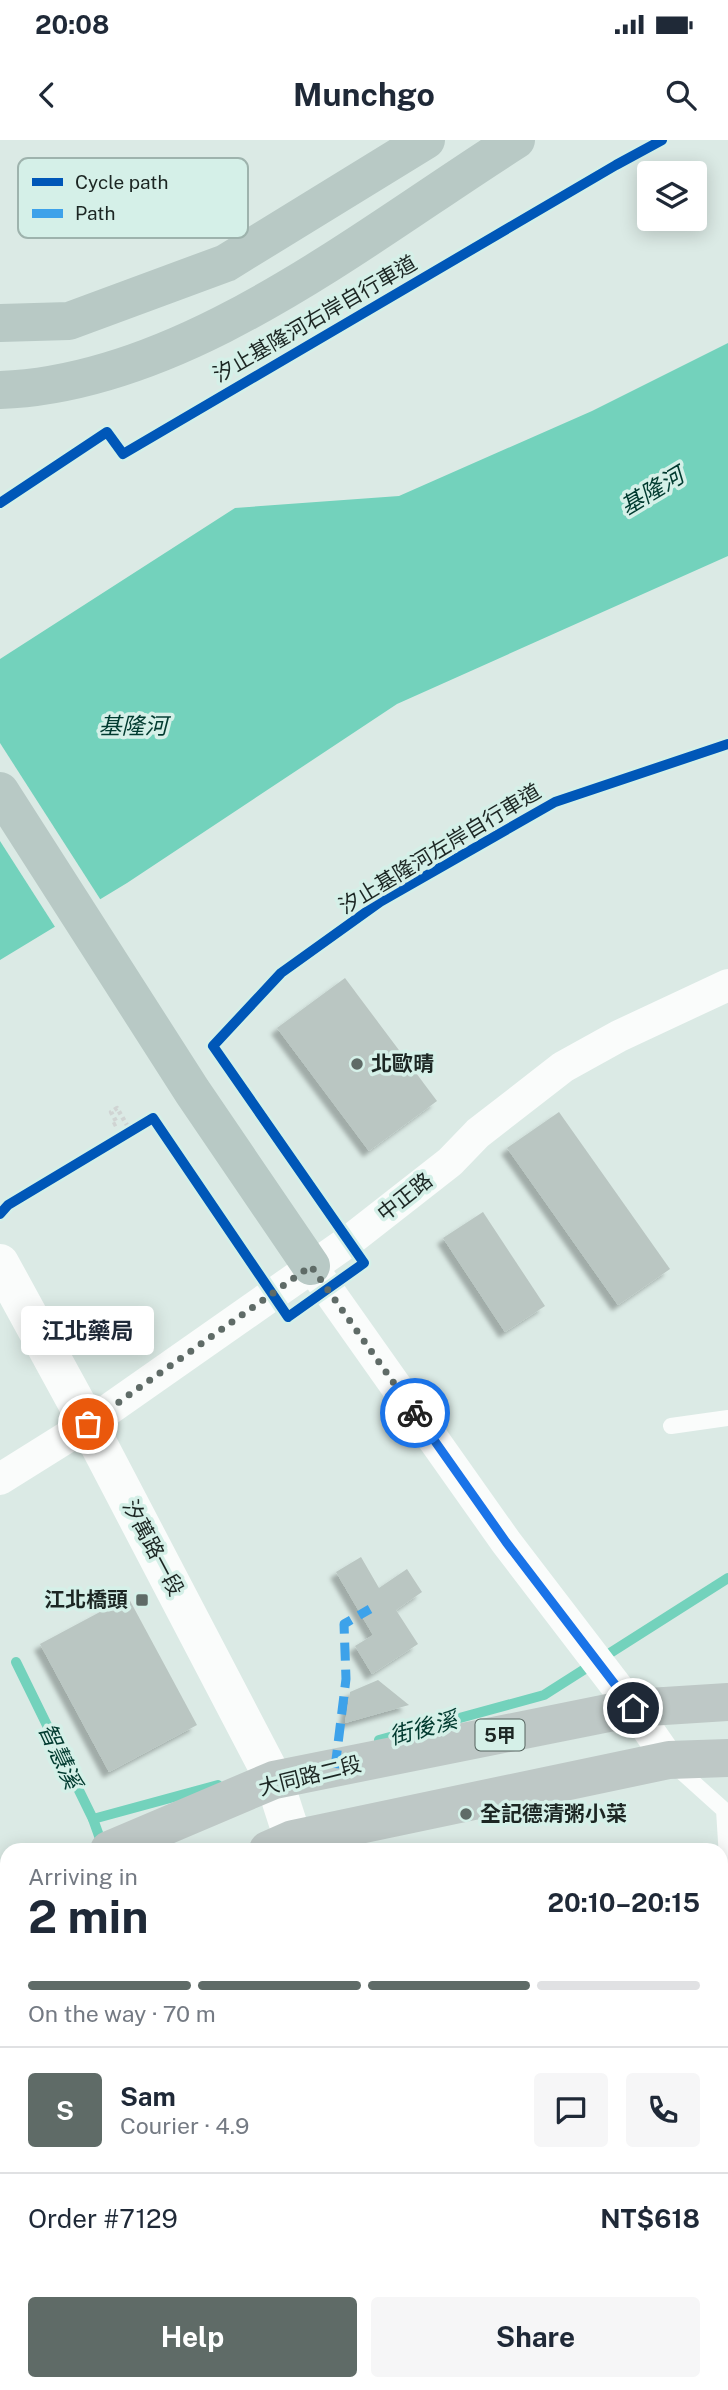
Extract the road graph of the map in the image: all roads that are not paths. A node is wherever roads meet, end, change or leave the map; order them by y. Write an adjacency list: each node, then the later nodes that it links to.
1 (426, 140): 3 (highway)
2 (516, 140): 4 (highway)
3 (0, 323)
4 (0, 390)
5 (0, 792): 8 (highway)
6 (728, 985): 8 (street, 中正路)
7 (0, 1263): 10 (street, 汐萬路一段)
8 (311, 1266): 10 (street, 中正路); 14 (street)
9 (728, 1418): 11 (lane)
10 (88, 1424): 12 (street, 中正路); 17 (street, 汐萬路一段)
11 (671, 1426)
12 (0, 1479)
13 (728, 1702): 14 (main road, 大同路二段 / 5甲)
14 (633, 1708): 16 (street); 17 (main road, 大同路二段 / 5甲)
15 (728, 1758): 16 (main road)
16 (669, 1760): 20 (main road); 21 (lane)
17 (269, 1769): 18 (main road, 大同路二段 / 5甲); 19 (street, 汐萬路一段)
18 (125, 1843)
19 (280, 1843)
20 (285, 1843)
21 (726, 1843)

